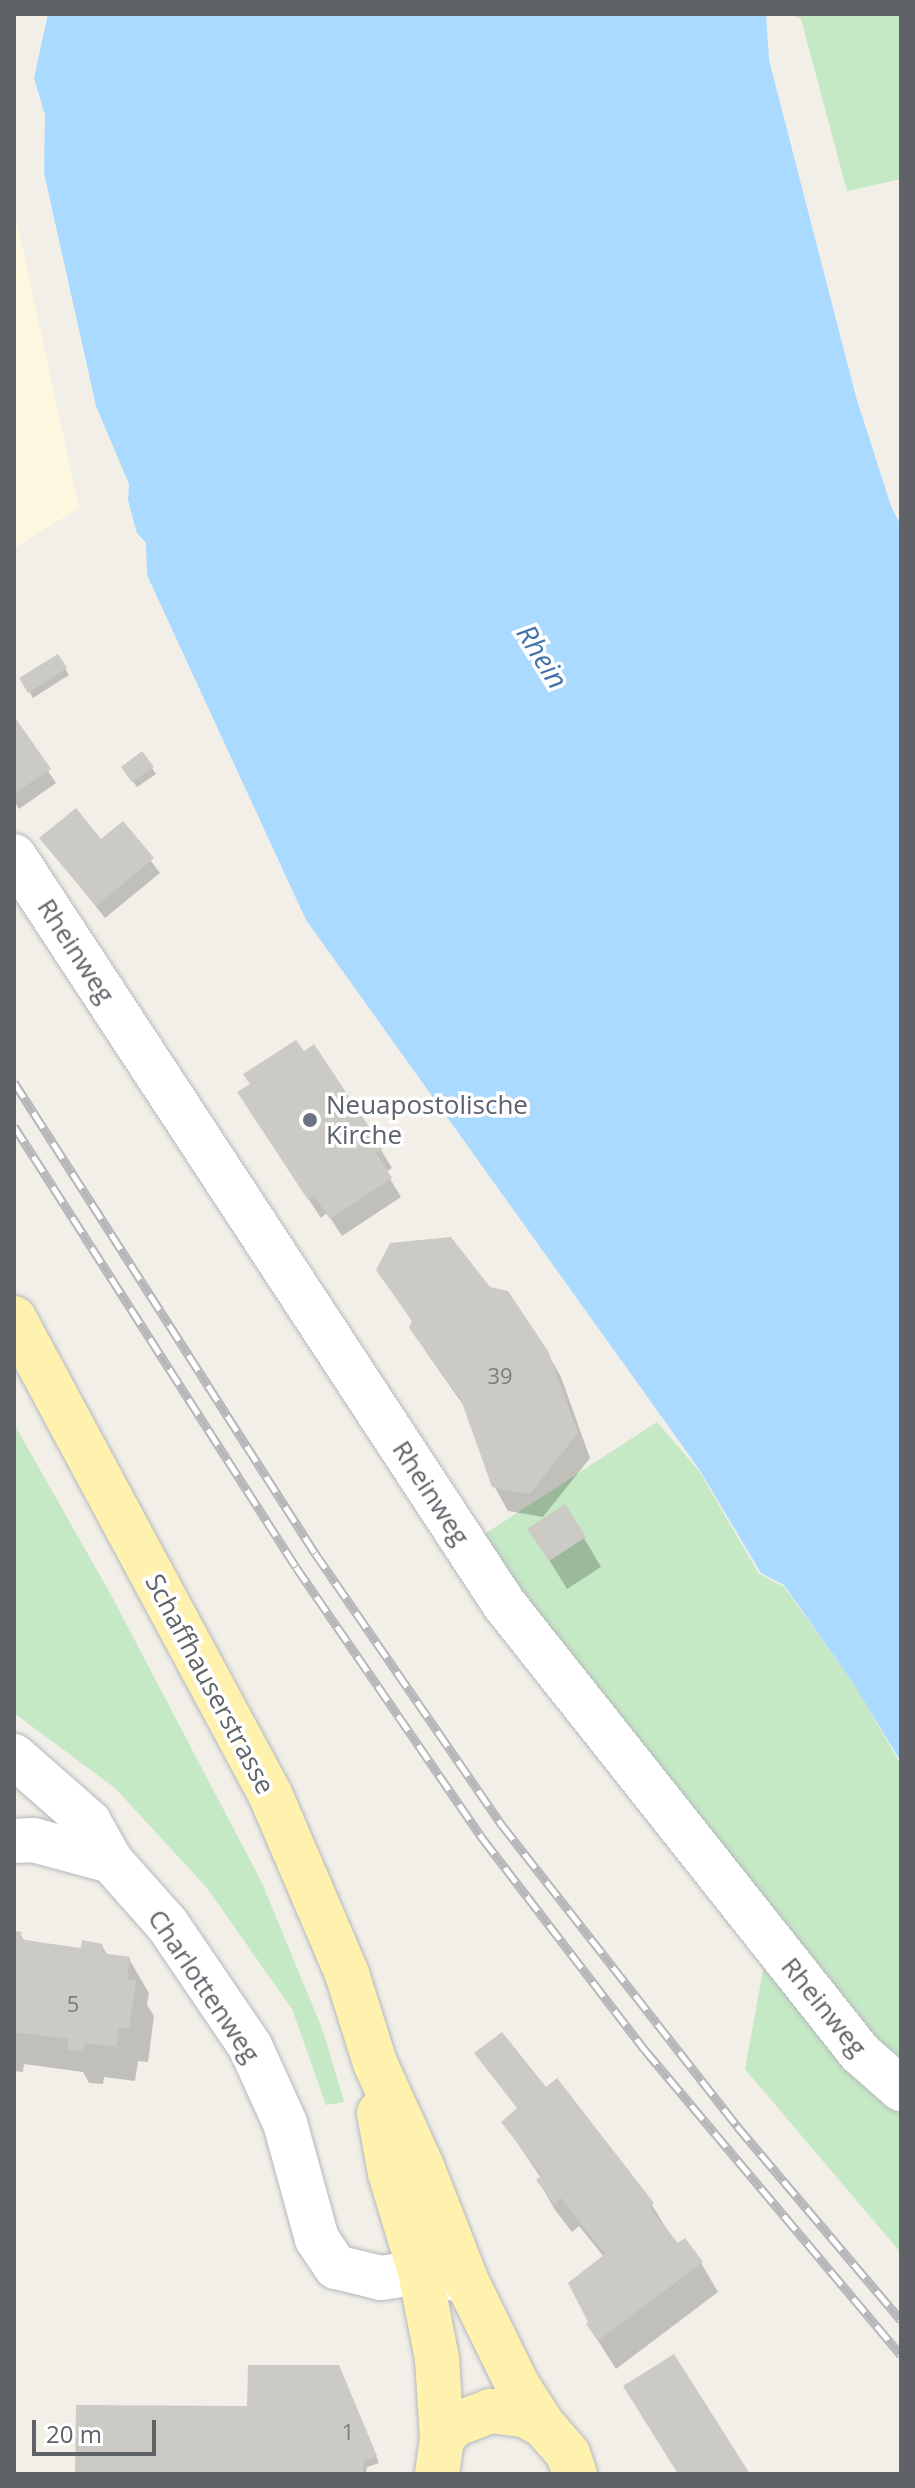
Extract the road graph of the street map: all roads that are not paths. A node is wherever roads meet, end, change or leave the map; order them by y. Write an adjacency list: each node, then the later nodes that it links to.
1 (14, 856): 7 (street, Rheinweg)
2 (14, 1318): 6 (main road, Schaffhauserstrasse)
3 (14, 1756): 5 (street, Charlottenweg)
4 (14, 1841): 5 (street)
5 (111, 1861): 8 (street, Charlottenweg)
6 (375, 2063): 8 (main road, Schaffhauserstrasse); 9 (main road, Schaffhauserstrasse)
7 (901, 2089)
8 (420, 2272): 9 (street, Charlottenweg); 11 (main road, Schaffhauserstrasse)
9 (467, 2282): 10 (main road, Schaffhauserstrasse)
10 (543, 2425): 11 (main road); 12 (main road, Schaffhauserstrasse)
11 (440, 2457)
12 (575, 2474)

